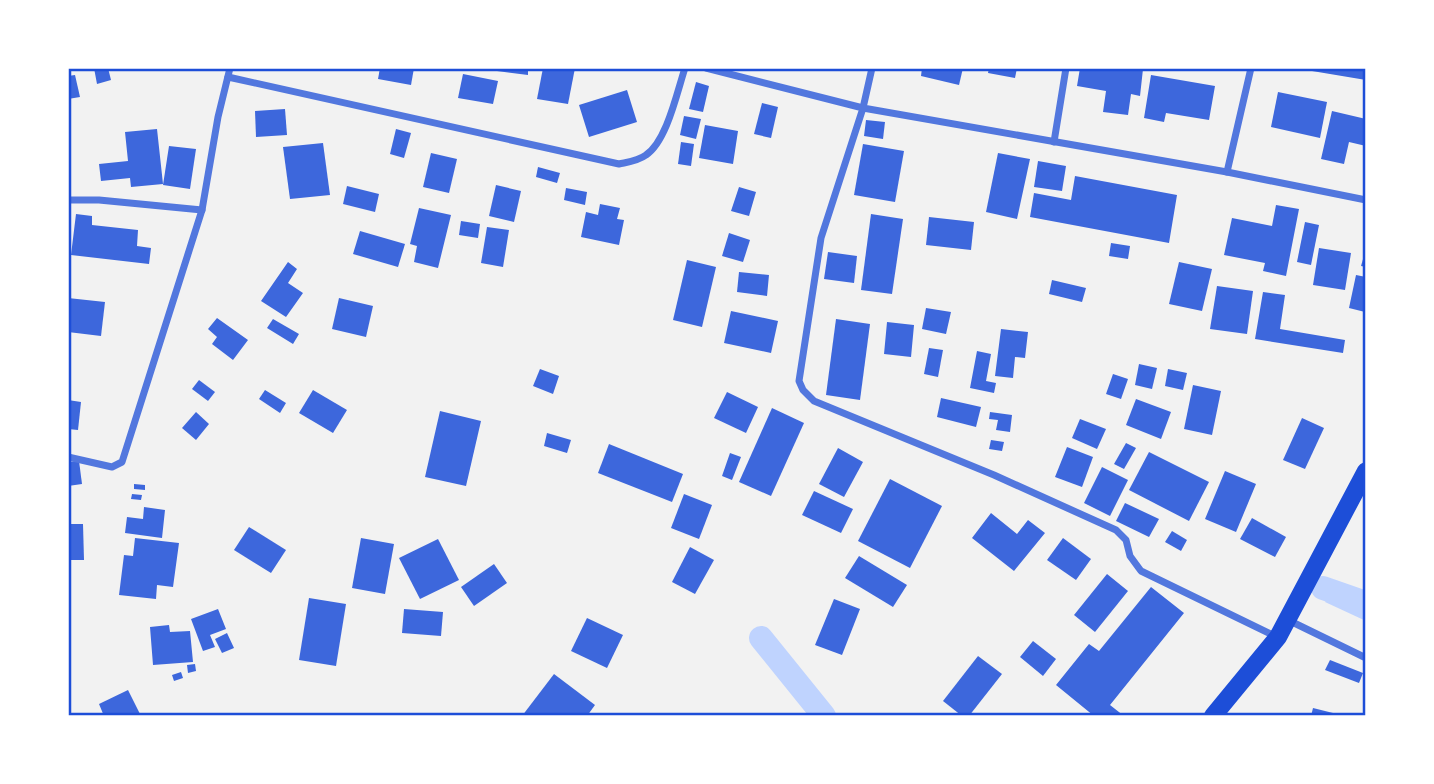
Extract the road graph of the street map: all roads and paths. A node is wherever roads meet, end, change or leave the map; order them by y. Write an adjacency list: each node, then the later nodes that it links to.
1 (230, 68): 7 (street)
2 (685, 68): 7 (street)
3 (706, 68): 8 (street)
4 (872, 68): 8 (street)
5 (1066, 68): 9 (street)
6 (1251, 68): 10 (street)
7 (228, 77): 13 (street)
8 (863, 108): 9 (street); 17 (street)
9 (1054, 142): 10 (street)
10 (1227, 172): 12 (street)
11 (68, 200): 13 (street)
12 (1366, 200)
13 (202, 210): 14 (street)
14 (68, 457)
15 (1366, 471): 16 (main road)
16 (1288, 620): 17 (main road); 18 (street)
17 (1278, 637): 19 (main road)
18 (1366, 658)
19 (1213, 716)

